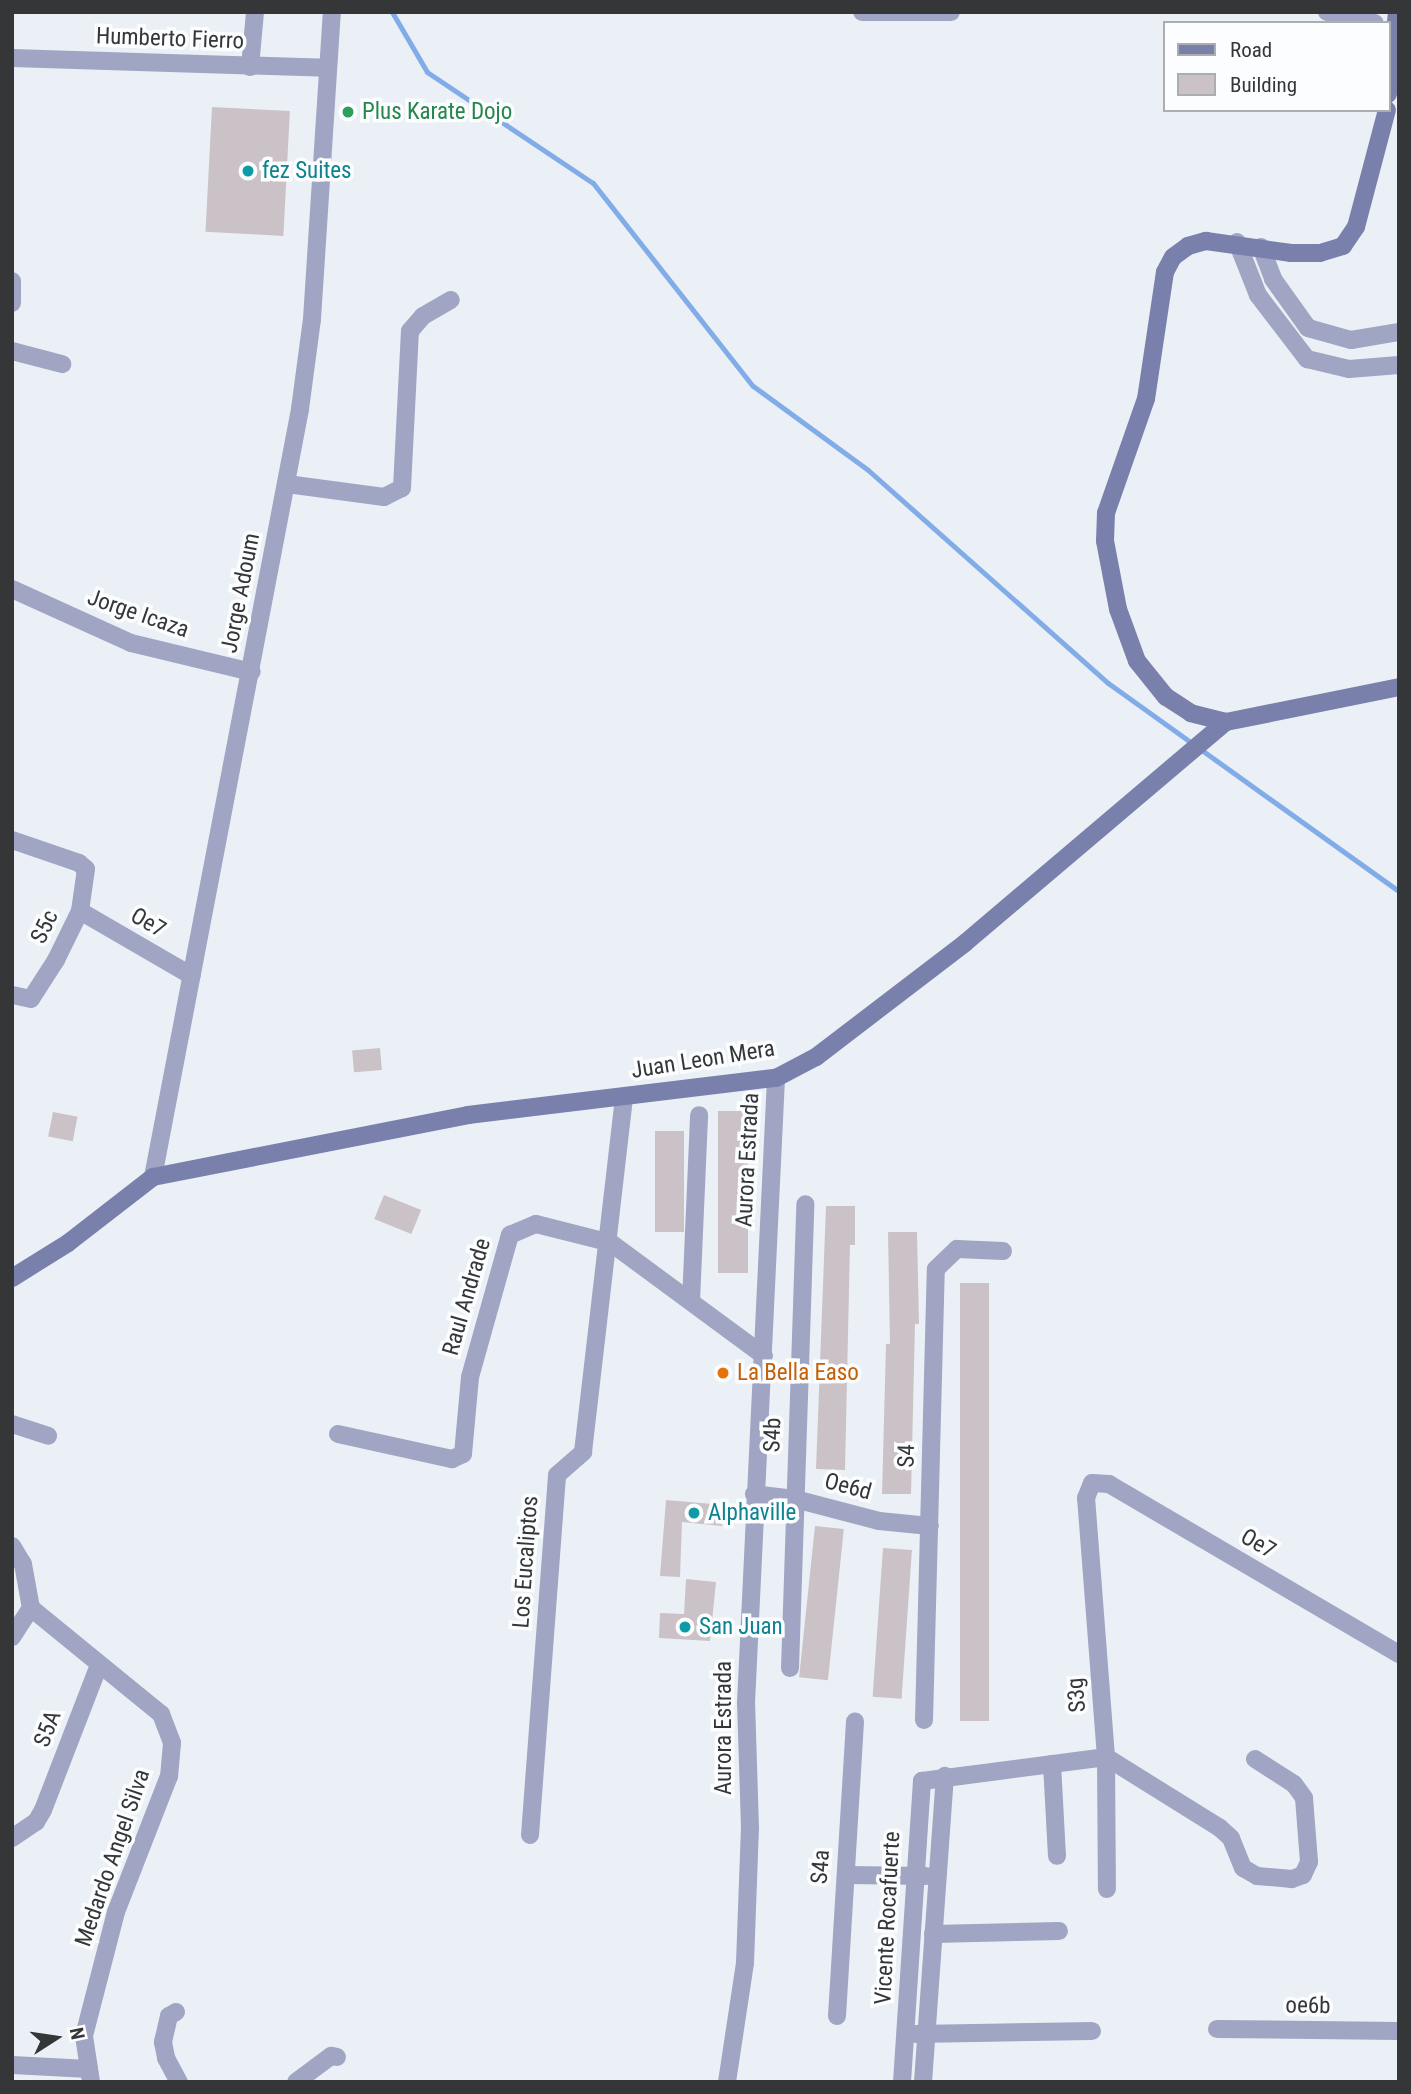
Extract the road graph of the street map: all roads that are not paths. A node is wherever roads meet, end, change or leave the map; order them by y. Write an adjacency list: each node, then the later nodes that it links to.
1 (255, 12): 10 (street)
2 (332, 12): 11 (street, Jorge Adoum)
3 (862, 12): 5 (street)
4 (1327, 12): 6 (street)
5 (940, 13)
6 (1366, 21)
7 (1393, 22): 9 (street)
8 (12, 58): 10 (street, Humberto Fierro)
9 (1390, 65)
10 (250, 67): 11 (street, Humberto Fierro)
11 (326, 68): 22 (street, Jorge Adoum)
12 (1387, 112): 14 (street)
13 (1237, 242): 14 (street); 21 (street); 26 (street)
14 (1261, 247): 18 (street)
15 (12, 281): 17 (street)
16 (451, 300): 22 (street)
17 (12, 303)
18 (1399, 332)
19 (12, 351): 20 (street)
20 (62, 364)
21 (1399, 365)
22 (287, 484): 24 (street, Jorge Adoum)
23 (12, 589): 24 (street, Jorge Icaza)
24 (252, 672): 29 (street, Jorge Adoum)
25 (1399, 687): 26 (street, Juan Leon Mera)
26 (1226, 722): 31 (street, Juan Leon Mera)
27 (12, 840): 28 (street, S5c)
28 (80, 911): 29 (street, Oe7); 30 (street, S5c)
29 (192, 976): 34 (street, Jorge Adoum)
30 (12, 995)
31 (776, 1078): 32 (street, Juan Leon Mera); 40 (street, Aurora Estrada)
32 (624, 1097): 34 (street, Juan Leon Mera); 36 (street, Los Eucaliptos)
33 (699, 1115): 39 (street)
34 (153, 1178): 38 (street, Juan Leon Mera)
35 (805, 1204): 46 (street, S4b)
36 (611, 1243): 39 (street, Raul Andrade); 42 (street, Raul Andrade); 60 (street, Los Eucaliptos)
37 (1003, 1251): 47 (street, S4)
38 (12, 1278)
39 (691, 1301): 40 (street, Raul Andrade)
40 (764, 1356): 45 (street, Aurora Estrada)
41 (12, 1424): 43 (street)
42 (338, 1434)
43 (48, 1436)
44 (1092, 1483): 51 (street, Oe7); 56 (street, S3g)
45 (754, 1494): 46 (street, Oe6d); 81 (street, Aurora Estrada)
46 (795, 1499): 47 (street, Oe6d); 53 (street, S4b)
47 (930, 1526): 54 (street, S4)
48 (12, 1546): 49 (street)
49 (32, 1608): 50 (street); 52 (street, Medardo Angel Silva)
50 (12, 1637)
51 (1399, 1654)
52 (99, 1665): 61 (street, S5A); 78 (street, Medardo Angel Silva)
53 (790, 1668)
54 (924, 1720)
55 (855, 1721): 63 (street, S4a)
56 (1106, 1757): 57 (street); 58 (street, Vicente Rocafuerte); 66 (street, S3g)
57 (1255, 1759)
58 (1052, 1764): 59 (street, Vicente Rocafuerte); 62 (street)
59 (945, 1776): 64 (street, Vicente Rocafuerte); 65 (street, Vicente Rocafuerte)
60 (530, 1835)
61 (12, 1838)
62 (1057, 1856)
63 (846, 1875): 65 (street); 70 (street, S4a)
64 (936, 1876): 65 (street); 68 (street, Vicente Rocafuerte)
65 (914, 1877): 74 (street, Vicente Rocafuerte)
66 (1107, 1889)
67 (1059, 1931): 68 (street)
68 (933, 1934): 75 (street, Vicente Rocafuerte)
69 (176, 2012): 79 (street)
70 (837, 2016)
71 (1217, 2029): 73 (street, oe6b)
72 (1091, 2031): 75 (street)
73 (1399, 2031)
74 (905, 2034): 75 (street); 82 (street, Vicente Rocafuerte)
75 (927, 2034): 83 (street, Vicente Rocafuerte)
76 (337, 2057): 80 (street)
77 (12, 2065): 78 (street)
78 (90, 2076)
79 (179, 2082)
80 (296, 2082)
81 (727, 2082)
82 (902, 2082)
83 (923, 2082)

